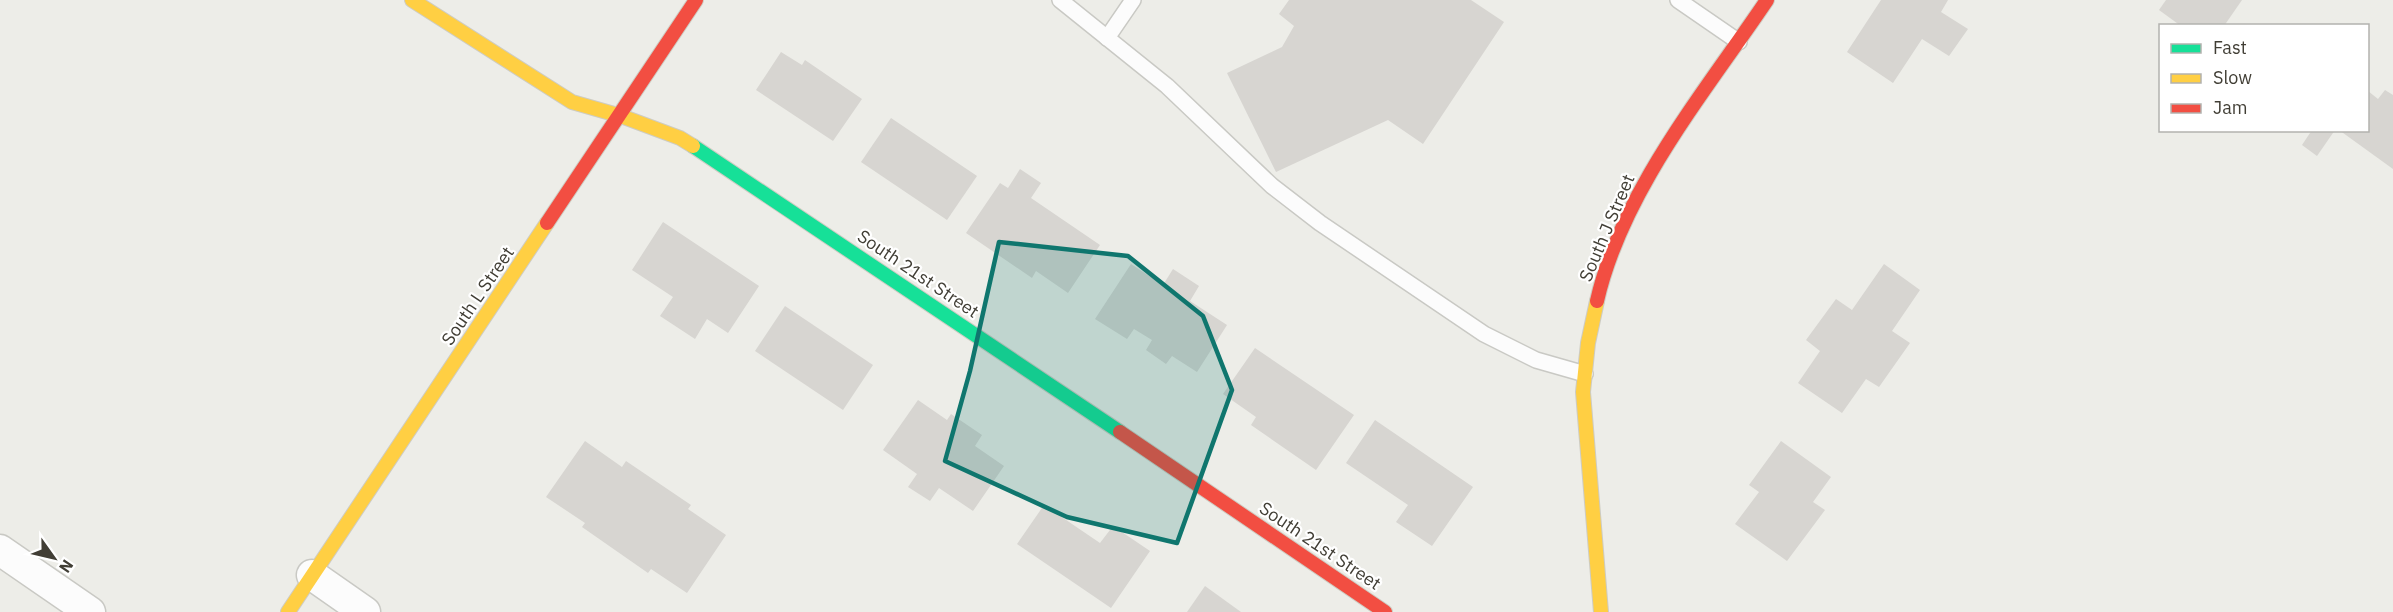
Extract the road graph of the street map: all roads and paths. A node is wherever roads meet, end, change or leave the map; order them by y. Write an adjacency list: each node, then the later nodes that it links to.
1 (412, 0): 9 (street, South 21st Street)
2 (696, 0): 9 (street, South L Street)
3 (1060, 0): 7 (lane)
4 (1133, 0): 7 (lane)
5 (1678, 0): 8 (lane)
6 (1767, 0): 8 (street, South J Street)
7 (1107, 38): 10 (lane)
8 (1739, 42): 10 (street, South J Street)
9 (621, 116): 12 (street, South L Street); 16 (street, South 21st Street)
10 (1585, 374): 17 (street, South J Street)
11 (0, 550): 13 (street)
12 (312, 575): 14 (street, South L Street); 15 (street)
13 (90, 612)
14 (288, 612)
15 (365, 612)
16 (1385, 612)
17 (1601, 612)

